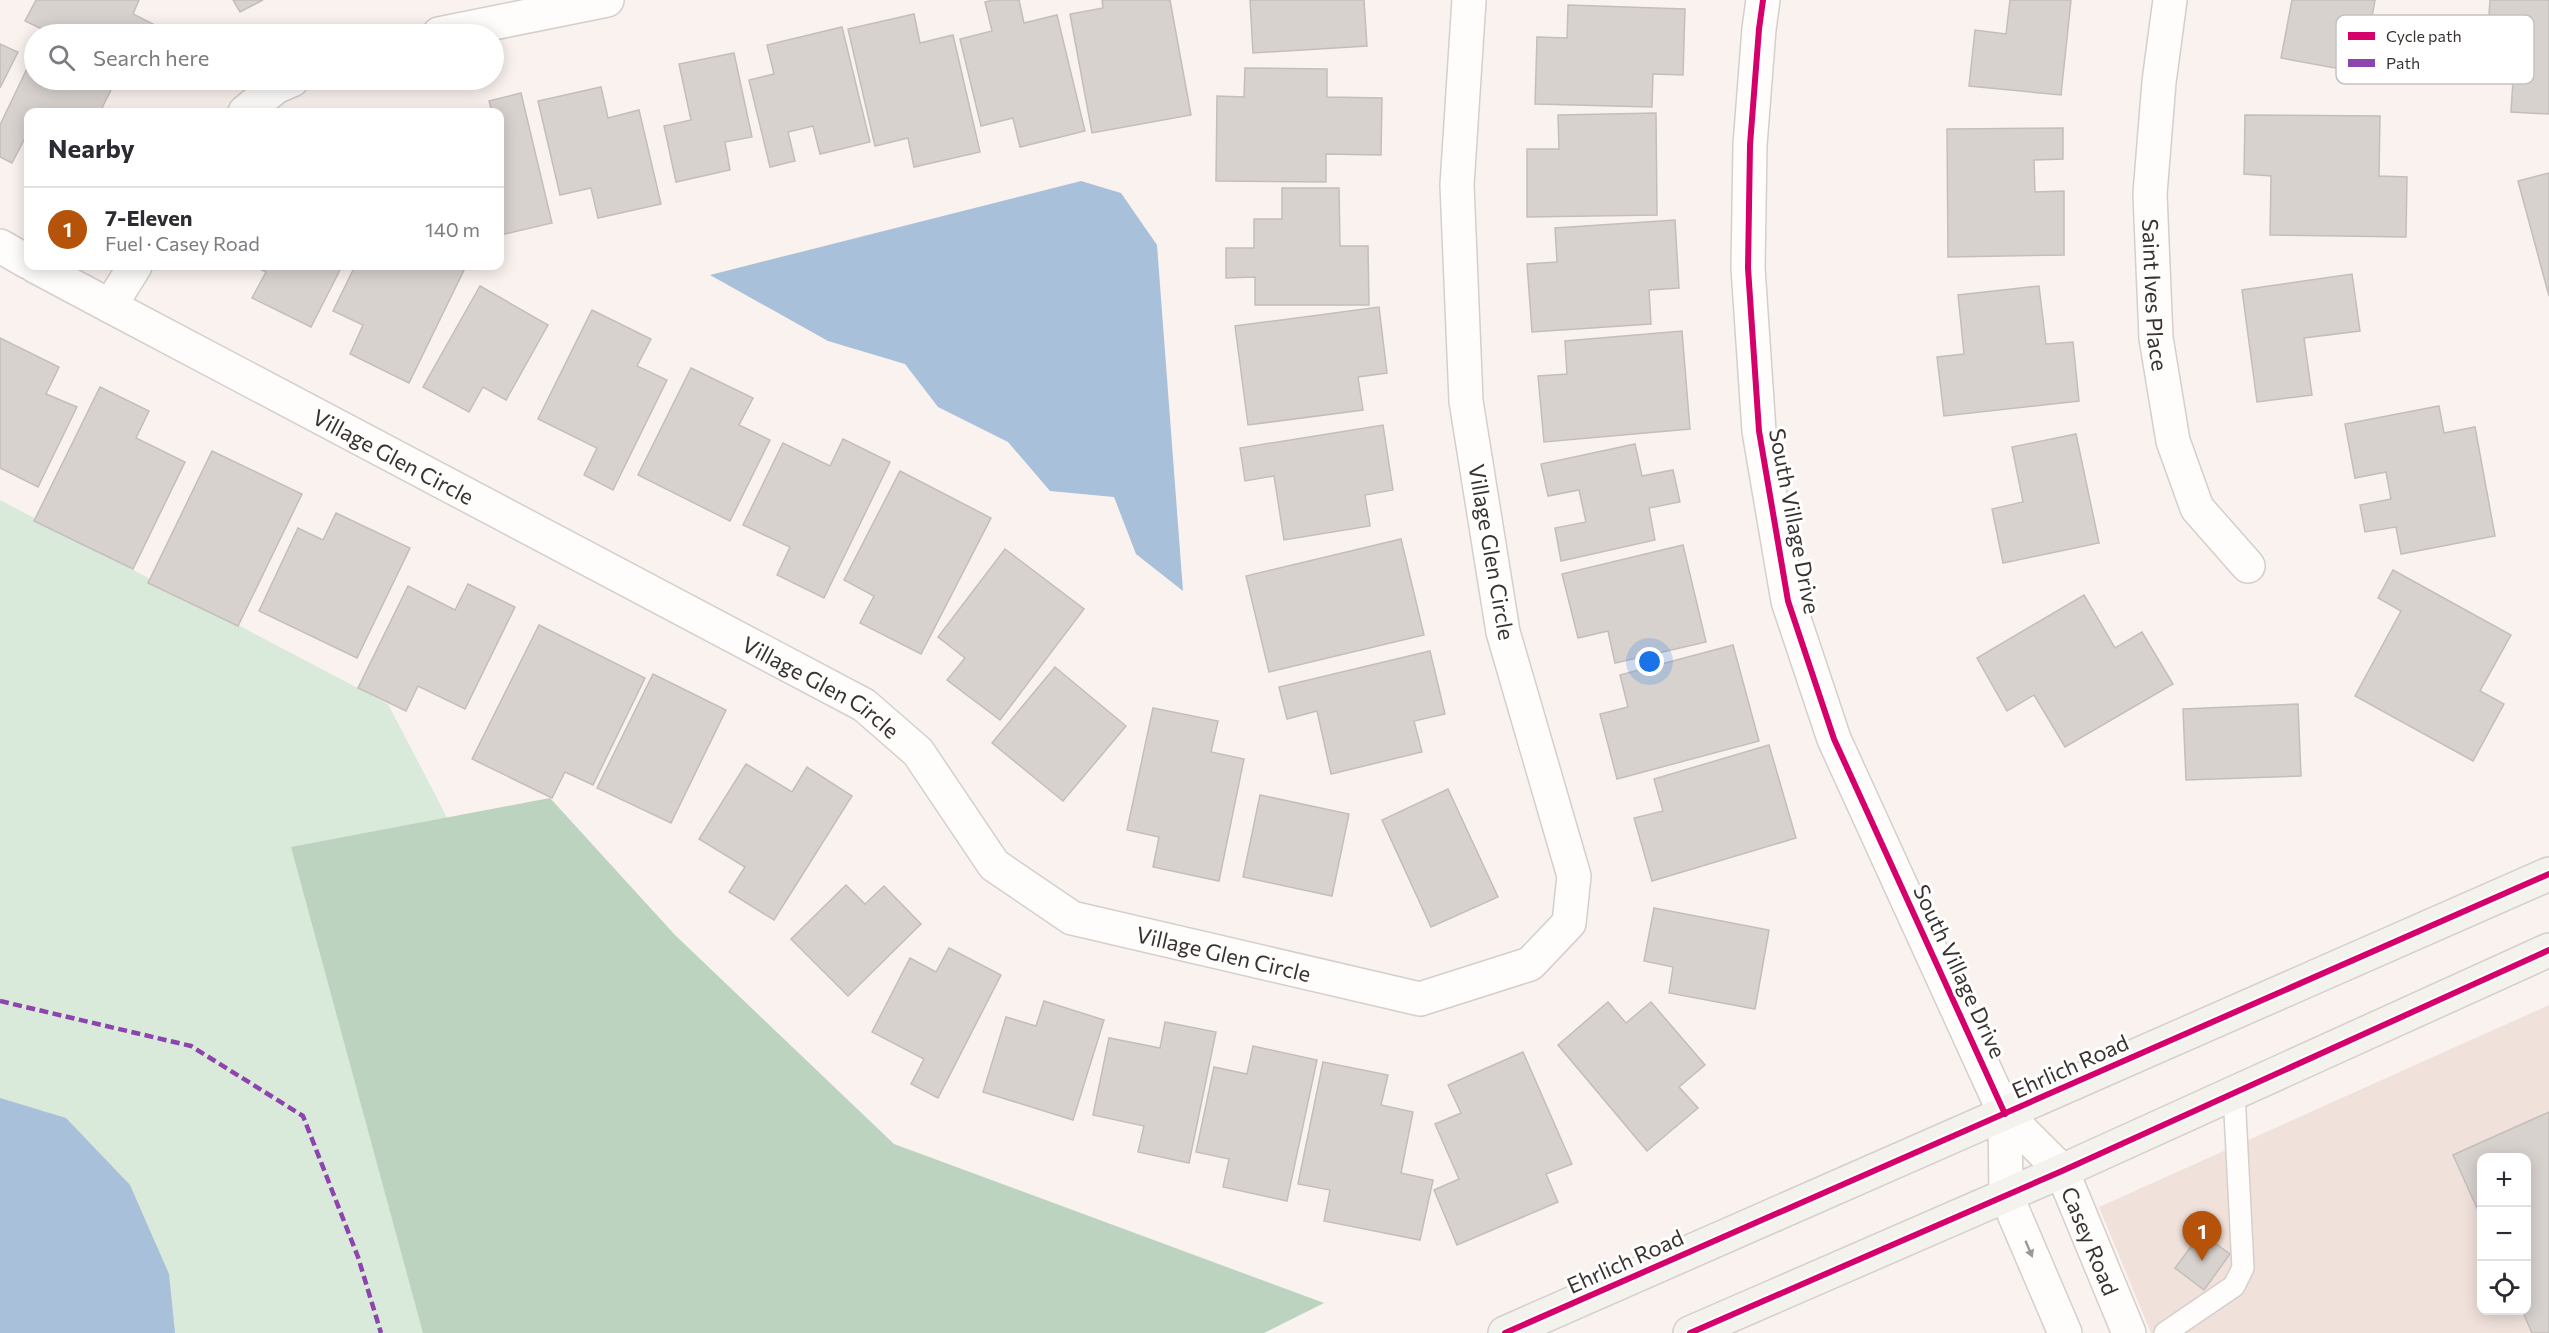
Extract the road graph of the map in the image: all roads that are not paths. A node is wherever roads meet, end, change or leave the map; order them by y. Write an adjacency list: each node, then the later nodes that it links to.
1 (607, 0): 5 (street)
2 (1469, 0): 12 (street, Village Glen Circle)
3 (1763, 0): 17 (street, South Village Drive)
4 (2170, 0): 13 (street, Saint Ives Place)
5 (488, 24)
6 (272, 90): 7 (street)
7 (250, 108)
8 (0, 246): 9 (street)
9 (24, 260)
10 (42, 270): 12 (street, Village Glen Circle)
11 (132, 270): 12 (street)
12 (110, 306)
13 (2248, 566)
14 (2549, 874): 17 (main road, Ehrlich Road)
15 (2549, 950): 16 (main road)
16 (2234, 1093): 18 (main road); 24 (lane)
17 (2005, 1114): 18 (street, Casey Road); 19 (street); 20 (main road, Ehrlich Road)
18 (2062, 1171): 19 (main road); 23 (street, Casey Road)
19 (2006, 1195): 21 (main road); 22 (street, one-way to 22)
20 (1505, 1333)
21 (1690, 1333)
22 (2065, 1333)
23 (2129, 1333)
24 (2165, 1333)

